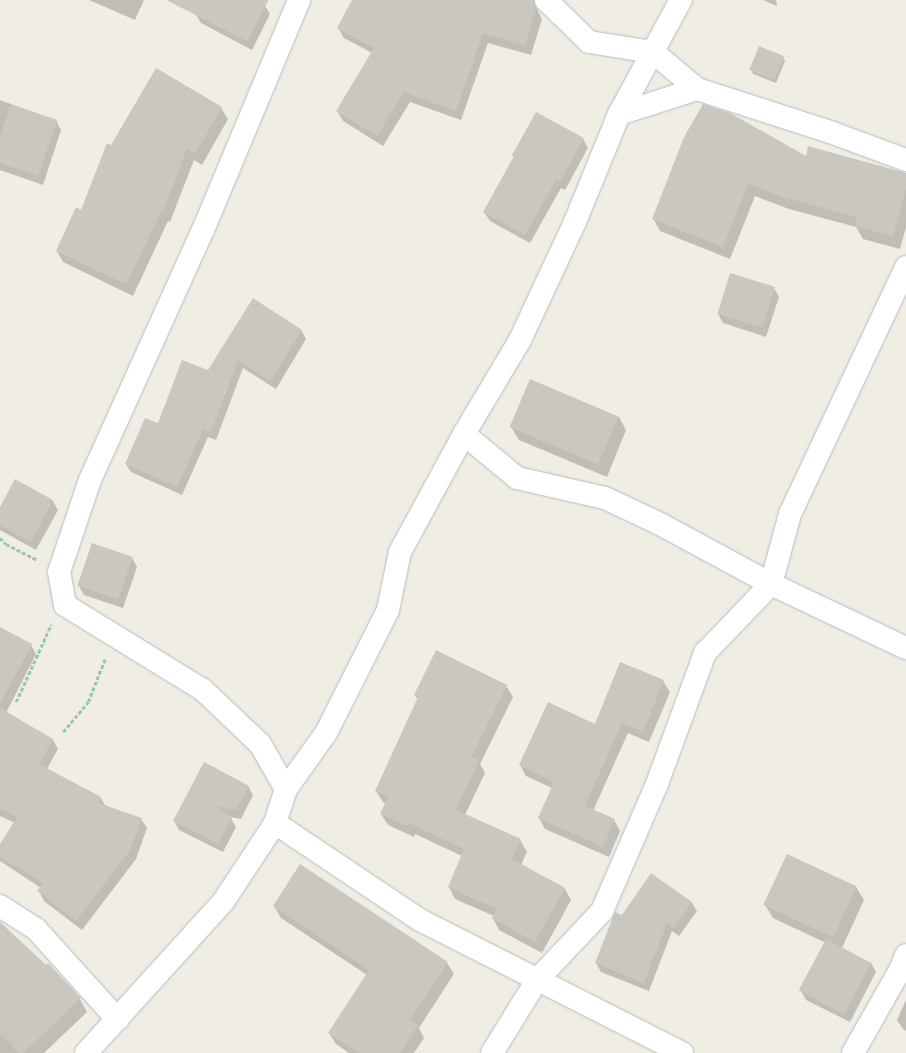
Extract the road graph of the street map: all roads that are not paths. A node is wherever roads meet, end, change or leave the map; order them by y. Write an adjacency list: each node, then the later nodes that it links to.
1 (299, 0): 12 (street)
2 (546, 0): 4 (street)
3 (681, 0): 4 (street)
4 (652, 52): 5 (street); 6 (street)
5 (697, 89): 6 (street); 7 (street)
6 (619, 114): 9 (street)
7 (906, 160)
8 (906, 267): 10 (street)
9 (464, 434): 10 (street); 12 (street)
10 (771, 584): 11 (street); 16 (street)
11 (906, 648)
12 (286, 789): 13 (street)
13 (274, 823): 16 (street); 17 (street)
14 (0, 906): 17 (street)
15 (906, 955): 21 (street)
16 (537, 980): 19 (street); 20 (street)
17 (118, 1020): 18 (street)
18 (86, 1053)
19 (492, 1053)
20 (682, 1053)
21 (853, 1053)

